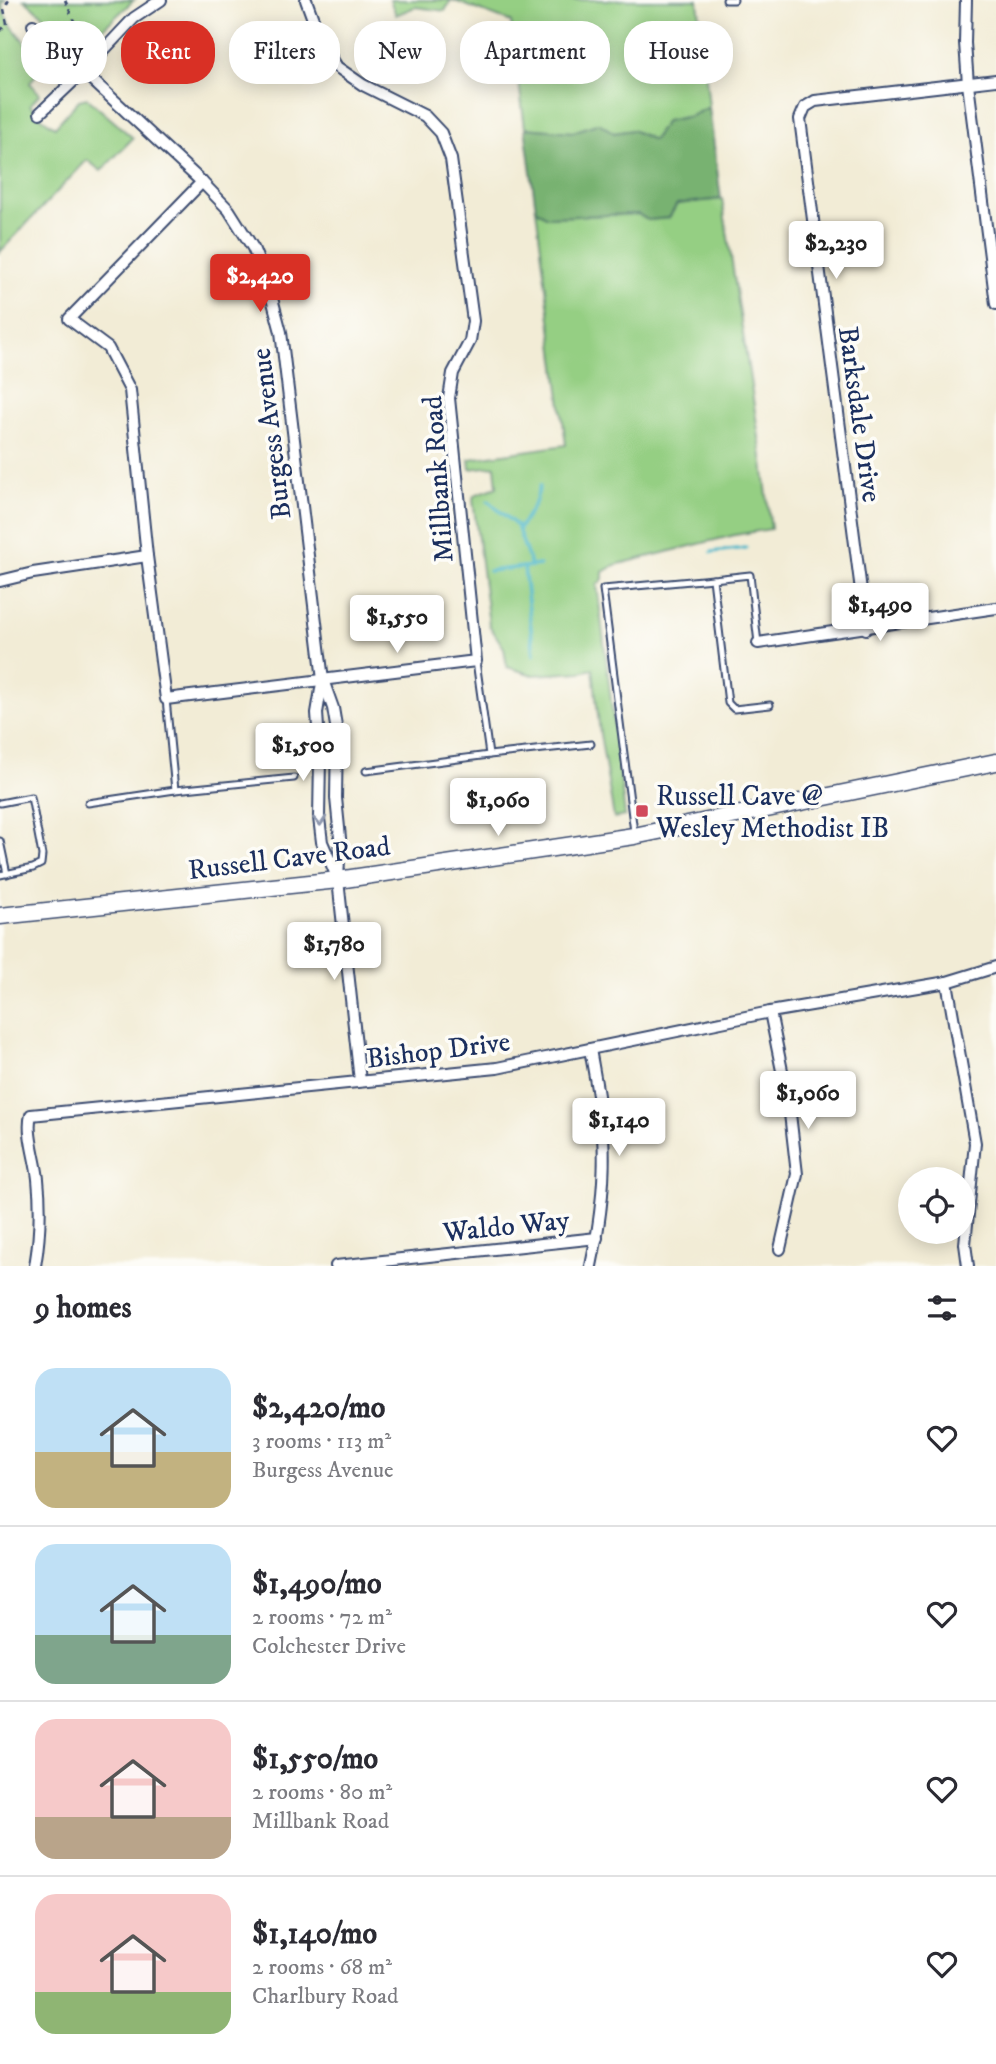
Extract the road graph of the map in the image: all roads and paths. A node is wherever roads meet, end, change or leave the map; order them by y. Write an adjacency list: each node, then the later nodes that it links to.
1 (9, 0): 9 (path)
2 (65, 0): 8 (path)
3 (161, 0): 10 (street)
4 (306, 0): 25 (street, Millbank Road)
5 (726, 0): 6 (lane)
6 (734, 0)
7 (967, 0): 14 (street)
8 (74, 21)
9 (0, 31)
10 (107, 47)
11 (996, 80): 14 (street, Barksdale Drive)
12 (71, 84): 15 (street)
13 (99, 84): 16 (street, Burgess Avenue)
14 (968, 84): 17 (street); 23 (street, Barksdale Drive)
15 (40, 113)
16 (202, 182): 19 (street); 26 (street, Burgess Avenue)
17 (993, 255): 18 (street)
18 (996, 304)
19 (147, 556): 21 (street); 27 (street)
20 (713, 579): 24 (lane); 28 (lane); 37 (lane)
21 (0, 581)
22 (996, 608): 23 (street)
23 (866, 629): 24 (street)
24 (758, 643)
25 (477, 661): 26 (street); 30 (lane)
26 (323, 680): 27 (street); 40 (street, Burgess Avenue); 40 (street, Burgess Avenue, one-way to 40)
27 (166, 699): 34 (lane)
28 (770, 705)
29 (591, 744): 30 (lane)
30 (489, 755): 32 (lane)
31 (996, 762): 37 (main road, Russell Cave Road)
32 (366, 771)
33 (294, 778): 34 (lane)
34 (175, 790): 36 (lane)
35 (0, 803): 39 (lane)
36 (88, 803)
37 (635, 836): 40 (main road, Russell Cave Road)
38 (0, 841): 39 (lane)
39 (3, 875)
40 (338, 880): 41 (main road, Russell Cave Road); 46 (street, Burgess Avenue)
41 (0, 916)
42 (996, 967): 43 (street, Bishop Drive)
43 (947, 982): 44 (street, Bishop Drive); 52 (street)
44 (770, 1012): 45 (street, Bishop Drive); 48 (street)
45 (590, 1049): 46 (street, Bishop Drive); 47 (street)
46 (360, 1081): 49 (street, Bishop Drive)
47 (597, 1238): 50 (street, Waldo Way); 51 (street)
48 (780, 1249)
49 (35, 1266)
50 (336, 1266)
51 (591, 1266)
52 (968, 1266)

